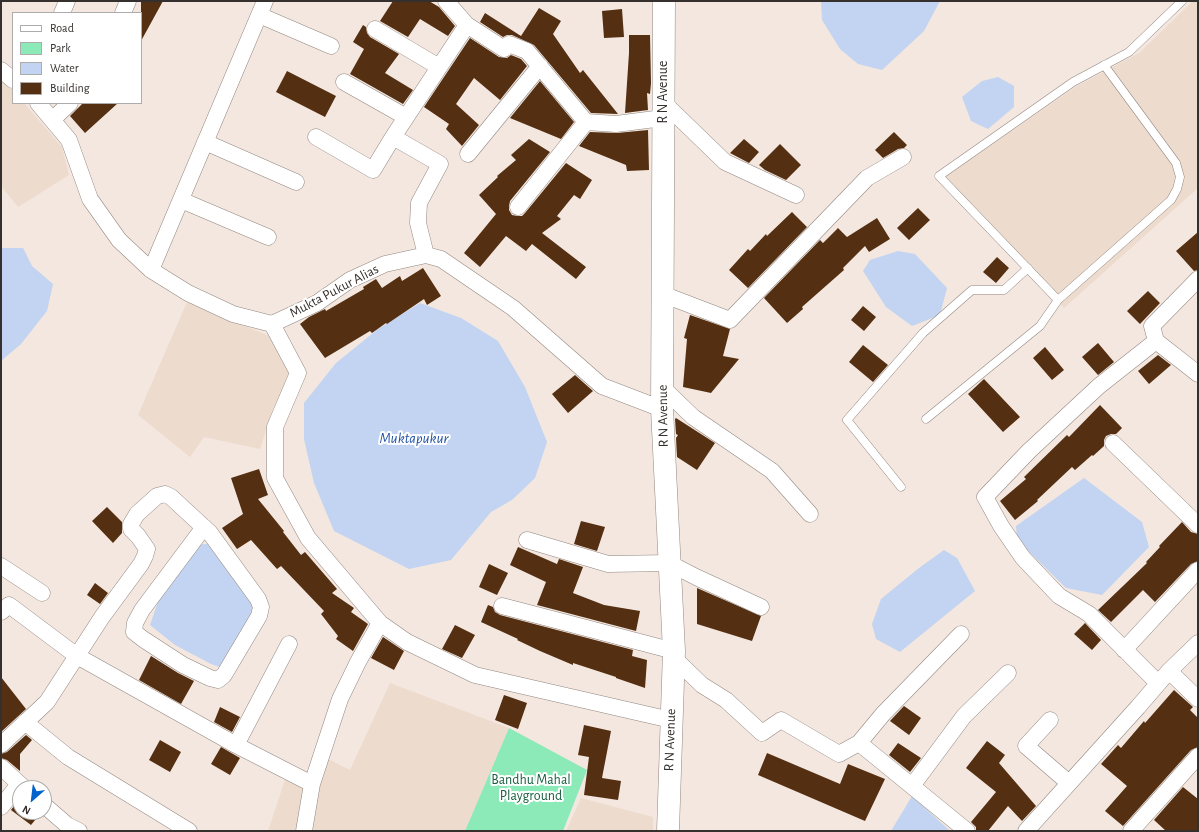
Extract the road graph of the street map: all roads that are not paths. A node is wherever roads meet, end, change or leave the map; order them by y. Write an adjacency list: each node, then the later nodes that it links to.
1 (67, 1): 7 (street)
2 (128, 1): 8 (street)
3 (446, 1): 9 (street)
4 (664, 1): 20 (main road, R N Avenue)
5 (1182, 1): 12 (lane)
6 (262, 8): 11 (street); 26 (street)
7 (62, 12)
8 (123, 12)
9 (467, 25): 13 (street); 14 (street)
10 (375, 29): 14 (street)
11 (331, 46)
12 (1104, 65): 35 (lane); 39 (lane)
13 (540, 66): 23 (street); 27 (street)
14 (439, 67): 21 (street)
15 (1, 70): 16 (street)
16 (12, 79)
17 (344, 82): 21 (street)
18 (39, 104): 22 (street, Mukta Pukur Alias)
19 (69, 104): 22 (street)
20 (663, 110): 23 (street); 30 (street); 38 (main road, R N Avenue)
21 (406, 117): 25 (street)
22 (52, 120): 36 (street, Mukta Pukur Alias)
23 (586, 122): 32 (street)
24 (316, 137): 25 (street)
25 (393, 137): 34 (street)
26 (205, 142): 29 (street); 31 (street)
27 (468, 154)
28 (903, 157): 38 (street)
29 (296, 182)
30 (796, 195)
31 (181, 200): 33 (street); 36 (street)
32 (518, 207)
33 (268, 237)
34 (426, 255): 40 (street, Mukta Pukur Alias); 44 (street, Mukta Pukur Alias)
35 (1028, 268): 39 (lane); 47 (lane)
36 (151, 270): 40 (street, Mukta Pukur Alias)
37 (1198, 279): 41 (street)
38 (662, 294): 43 (main road, R N Avenue)
39 (1058, 300): 45 (lane)
40 (272, 324): 59 (street)
41 (1156, 341): 42 (street); 63 (street)
42 (1198, 374)
43 (662, 387): 44 (main road, R N Avenue); 48 (street)
44 (662, 408): 52 (main road, R N Avenue)
45 (926, 419)
46 (1112, 443): 49 (street)
47 (901, 487)
48 (810, 514)
49 (1198, 525)
50 (204, 527): 50 (street); 65 (street)
51 (527, 540): 52 (street)
52 (669, 563): 57 (street); 64 (main road, R N Avenue)
53 (1, 566): 55 (street)
54 (1198, 570): 63 (street)
55 (42, 593)
56 (502, 606): 64 (street)
57 (761, 607)
58 (1, 612): 65 (street)
59 (380, 623): 70 (street); 80 (street)
60 (961, 634): 73 (street)
61 (1198, 643): 66 (street)
62 (289, 644): 75 (street)
63 (1124, 650): 68 (street)
64 (674, 654): 70 (main road, R N Avenue); 73 (street)
65 (77, 656): 72 (street); 75 (street)
66 (1169, 670): 68 (street); 69 (street)
67 (1008, 673): 81 (street)
68 (1158, 683): 79 (street)
69 (1198, 699)
70 (671, 720): 88 (main road, R N Avenue)
71 (1050, 720): 79 (street)
72 (25, 722): 74 (street); 86 (street)
73 (859, 743): 81 (street)
74 (1, 745)
75 (236, 745): 80 (street)
76 (1198, 756): 91 (street)
77 (1, 768): 78 (street)
78 (14, 780)
79 (1069, 783): 90 (street)
80 (312, 784): 87 (street)
81 (912, 786): 89 (street)
82 (12, 795): 83 (street)
83 (1, 807)
84 (52, 812): 85 (street)
85 (79, 831)
86 (189, 831)
87 (304, 831)
88 (668, 831)
89 (967, 831)
90 (1026, 831)
91 (1131, 831)

